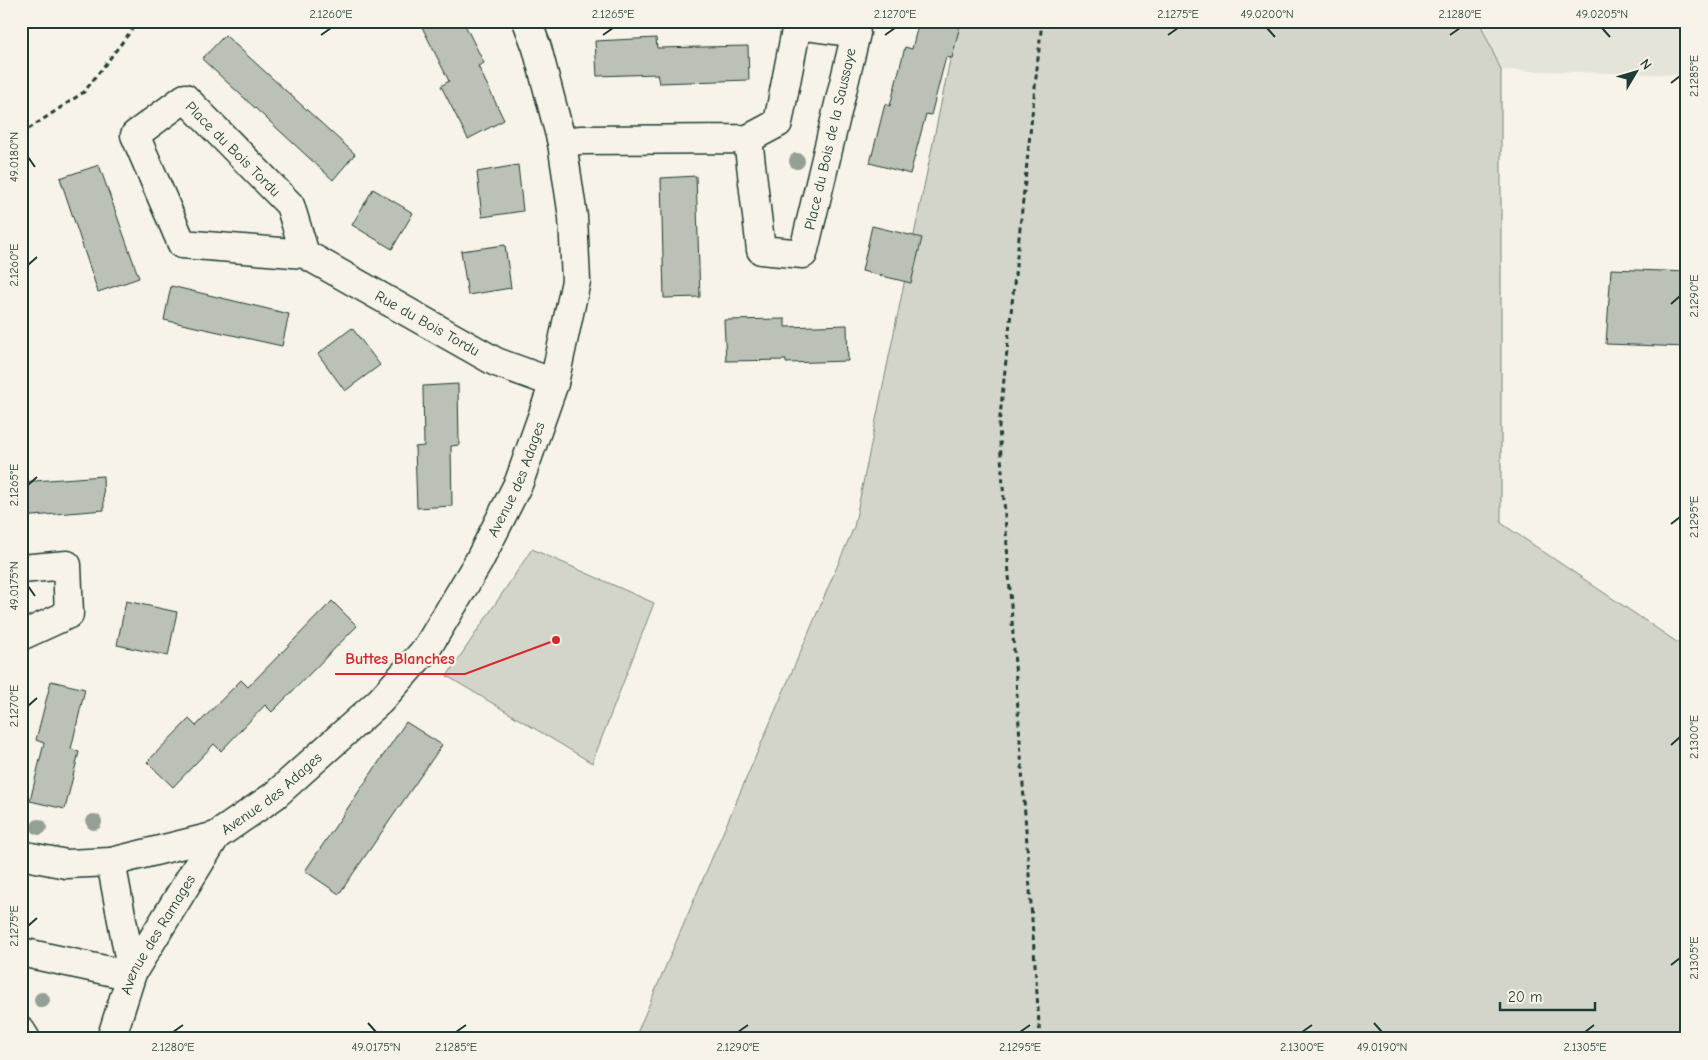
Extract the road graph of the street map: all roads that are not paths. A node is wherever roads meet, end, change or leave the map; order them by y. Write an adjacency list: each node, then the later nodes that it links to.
1 (527, 21): 3 (street, Avenue des Adages)
2 (748, 139): 2 (street, Place du Bois de la Saussaye); 3 (street)
3 (562, 143): 5 (street, Avenue des Adages)
4 (305, 254): 4 (street, Place du Bois Tordu); 5 (street, Rue du Bois Tordu)
5 (554, 384): 8 (street, Avenue des Adages)
6 (21, 569): 7 (street)
7 (21, 636)
8 (216, 836): 10 (street); 12 (street, Avenue des Ramages)
9 (21, 856): 10 (street)
10 (111, 862): 12 (street)
11 (21, 952): 12 (street)
12 (132, 973): 15 (street, Avenue des Ramages)
13 (21, 1031): 14 (street)
14 (26, 1039)
15 (111, 1039)

